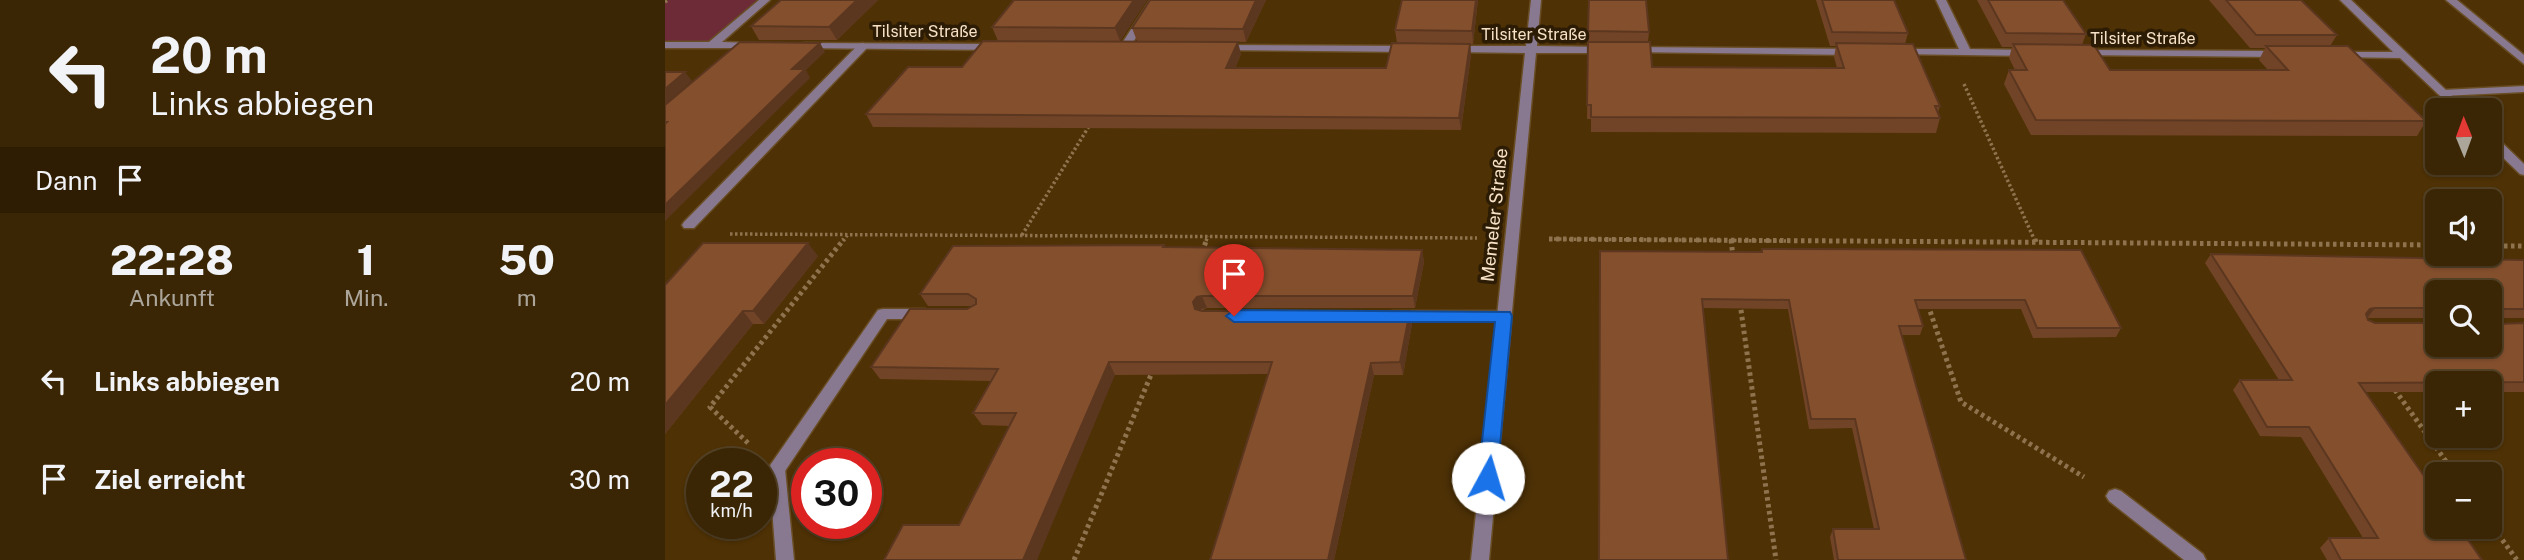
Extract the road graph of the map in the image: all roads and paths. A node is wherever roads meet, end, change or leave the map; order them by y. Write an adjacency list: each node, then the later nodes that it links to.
1 (765, 0): 8 (street)
2 (1155, 0): 14 (street)
3 (1536, 0): 19 (street, Memeler Straße)
4 (1941, 0): 25 (street)
5 (2345, 0): 30 (street)
6 (2451, 0): 31 (street)
7 (665, 46): 8 (street)
8 (711, 46): 9 (street)
9 (768, 46)
10 (796, 46): 11 (street, Tilsiter Straße)
11 (863, 46): 12 (street, Tilsiter Straße); 38 (street)
12 (1014, 47)
13 (1111, 48): 14 (street)
14 (1124, 48): 15 (street)
15 (1137, 48)
16 (1205, 48): 17 (street)
17 (1421, 49)
18 (1435, 49): 19 (street, Tilsiter Straße)
19 (1530, 50): 20 (street, Tilsiter Straße); 43 (street, Memeler Straße)
20 (1613, 50)
21 (1627, 50): 22 (street)
22 (1865, 52)
23 (1893, 52): 24 (street)
24 (1949, 52): 25 (street); 46 (path)
25 (1965, 52): 26 (street)
26 (2047, 53)
27 (2075, 53): 28 (street, Tilsiter Straße)
28 (2293, 55)
29 (2334, 55): 30 (street)
30 (2402, 55): 33 (street)
31 (2524, 61)
32 (2524, 89): 33 (street)
33 (2443, 93): 34 (street)
34 (2448, 98)
35 (1094, 118): 41 (path)
36 (2503, 151): 37 (street)
37 (2524, 171)
38 (689, 225)
39 (729, 234): 40 (path)
40 (848, 234): 41 (path); 62 (path)
41 (1021, 236): 42 (path)
42 (1208, 236): 43 (path); 53 (path)
43 (1511, 238): 44 (path); 59 (street, Memeler Straße)
44 (1731, 240): 45 (path); 54 (path)
45 (1906, 242): 46 (path); 51 (path)
46 (2036, 242): 47 (path)
47 (2290, 244): 48 (path); 52 (path)
48 (2425, 246)
49 (2502, 246): 50 (path)
50 (2524, 246)
51 (1910, 254)
52 (2298, 255)
53 (1198, 261)
54 (1735, 267)
55 (1738, 293): 70 (path)
56 (1927, 303): 65 (path)
57 (936, 314): 64 (street)
58 (1382, 316): 59 (street)
59 (1504, 316): 69 (street, Memeler Straße)
60 (1157, 361): 68 (path)
61 (2392, 387): 63 (path)
62 (754, 448)
63 (2446, 462)
64 (777, 469): 67 (street)
65 (2115, 496): 71 (street)
66 (2502, 539): 72 (path)
67 (785, 560)
68 (1074, 560)
69 (1479, 560)
70 (1776, 560)
71 (2197, 560)
72 (2517, 560)

